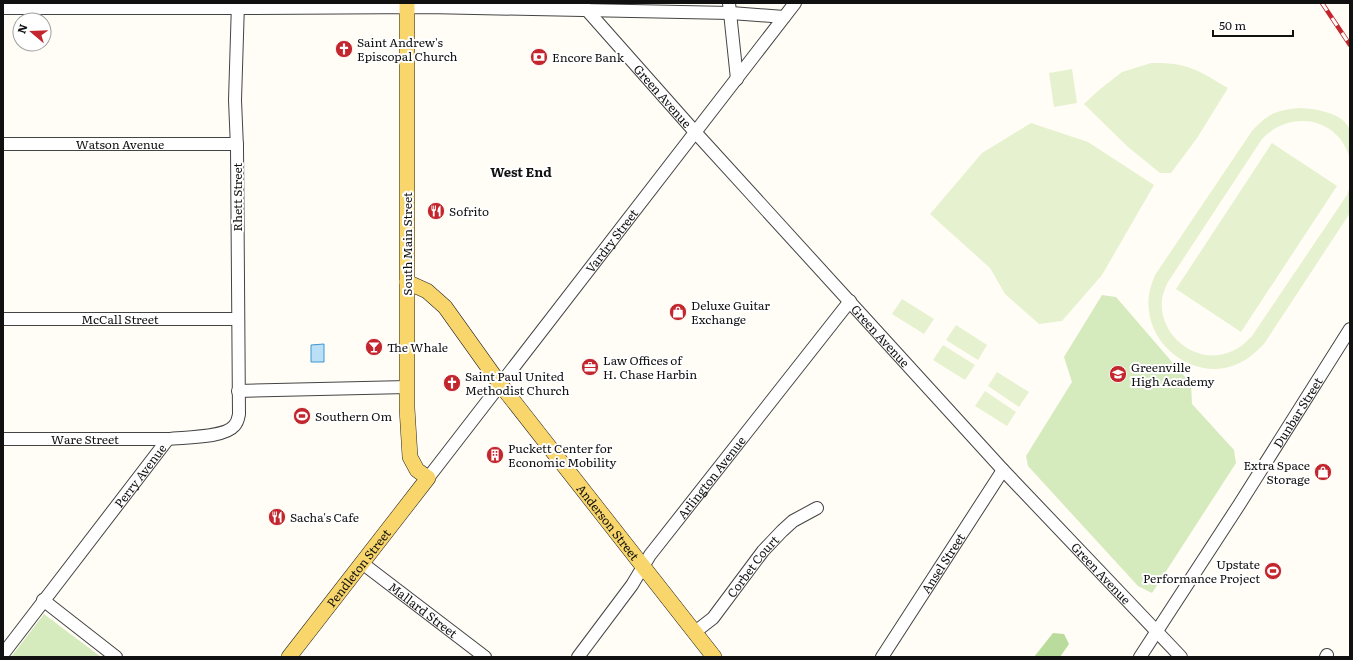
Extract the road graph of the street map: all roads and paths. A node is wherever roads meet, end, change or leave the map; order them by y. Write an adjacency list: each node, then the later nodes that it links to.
1 (795, 3): 7 (street, Vardry Street)
2 (407, 5): 3 (street); 6 (street); 12 (main road, South Main Street)
3 (238, 6): 4 (street); 11 (street, Rhett Street)
4 (3, 8)
5 (730, 8): 6 (street); 7 (street); 8 (street)
6 (586, 9): 9 (street, Green Avenue)
7 (784, 17): 8 (street, Vardry Street)
8 (737, 80): 9 (street, Vardry Street)
9 (695, 132): 13 (street, Green Avenue); 17 (street, Vardry Street)
10 (3, 144): 11 (street, Watson Avenue)
11 (237, 144): 15 (street, Rhett Street)
12 (407, 282): 17 (main road, Anderson Street); 18 (main road, South Main Street)
13 (850, 301): 22 (street, Green Avenue); 26 (street, Arlington Avenue)
14 (3, 319): 15 (street, McCall Street)
15 (238, 319): 19 (street, Rhett Street)
16 (1350, 329): 28 (street, Dunbar Street)
17 (500, 384): 23 (street, Vardry Street); 26 (main road, Anderson Street)
18 (407, 387): 19 (street); 23 (main road, South Main Street)
19 (238, 391): 20 (street, Perry Avenue)
20 (168, 438): 21 (street, Ware Street); 27 (street, Perry Avenue)
21 (3, 439)
22 (1003, 470): 28 (street, Green Avenue); 36 (street, Ansel Street)
23 (428, 478): 25 (main road, Pendleton Street)
24 (817, 508): 29 (street, Corbet Court)
25 (362, 563): 32 (main road, Pendleton Street); 33 (street, Mallard Street)
26 (644, 566): 29 (main road, Anderson Street); 34 (street, Arlington Avenue)
27 (43, 600): 30 (street, Perry Avenue); 31 (street)
28 (1157, 631): 37 (street, Dunbar Street); 38 (street, Green Avenue)
29 (695, 632): 35 (main road, Anderson Street)
30 (3, 654)
31 (116, 657)
32 (289, 657)
33 (485, 657)
34 (578, 657)
35 (714, 657)
36 (882, 657)
37 (1140, 657)
38 (1181, 657)

